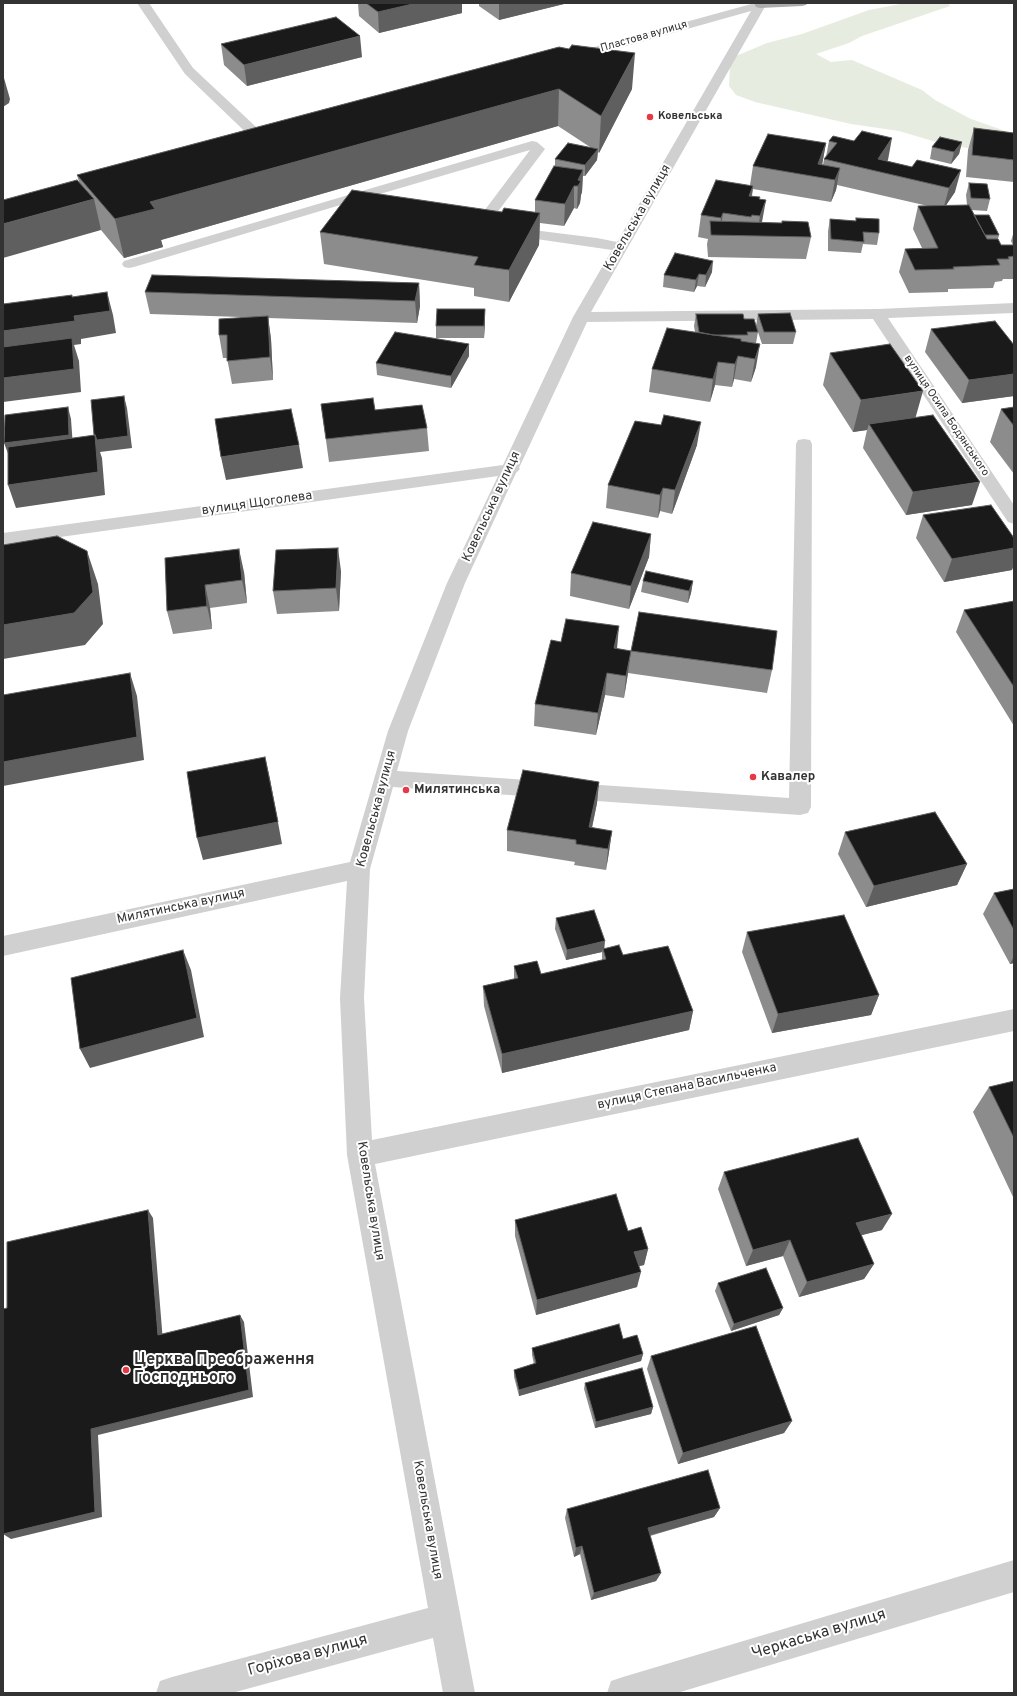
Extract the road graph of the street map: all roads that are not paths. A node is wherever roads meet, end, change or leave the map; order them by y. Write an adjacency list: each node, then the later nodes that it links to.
1 (142, 3): 6 (street)
2 (802, 3): 3 (main road, Пластова вулиця)
3 (760, 4): 4 (street, Пластова вулиця); 12 (street, Ковельська вулиця)
4 (563, 60)
5 (280, 138): 6 (street)
6 (265, 143): 7 (street)
7 (250, 147)
8 (370, 192): 9 (street); 11 (street); 13 (street)
9 (402, 216)
10 (464, 225): 11 (street)
11 (479, 227): 12 (street)
12 (621, 247): 16 (street, Ковельська вулиця)
13 (129, 264)
14 (1014, 308): 15 (street)
15 (878, 314): 16 (street); 19 (street, вулиця Осипа Бодянського)
16 (581, 317): 18 (street, Ковельська вулиця)
17 (804, 444): 21 (street)
18 (510, 469): 20 (street, вулиця Щоголева); 21 (street, Ковельська вулиця)
19 (1014, 518)
20 (3, 539)
21 (385, 778): 22 (street, Ковельська вулиця)
22 (359, 869): 23 (street, Милятинська вулиця); 25 (street, Ковельська вулиця)
23 (3, 946)
24 (1014, 1020): 25 (street, вулиця Степана Васильченка)
25 (360, 1155): 27 (street, Ковельська вулиця)
26 (1014, 1576): 30 (street, Черкаська вулиця)
27 (445, 1619): 28 (street, Горіхова вулиця); 29 (street, Ковельська вулиця)
28 (172, 1693)
29 (458, 1693)
30 (623, 1693)

